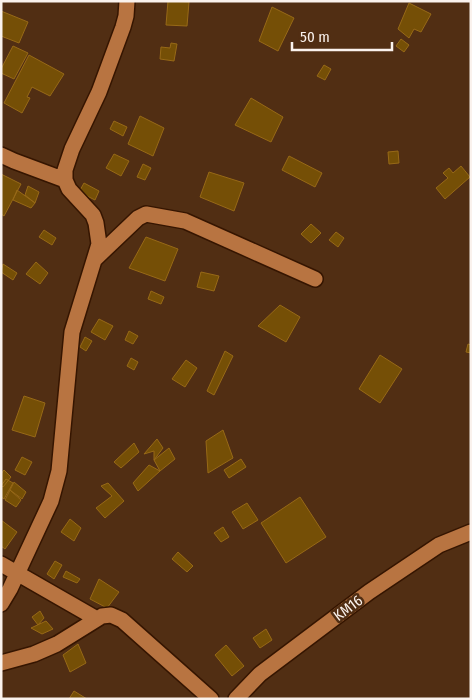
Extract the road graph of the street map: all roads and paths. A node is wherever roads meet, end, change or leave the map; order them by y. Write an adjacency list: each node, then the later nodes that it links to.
1 (127, 1): 3 (street)
2 (1, 155): 3 (street)
3 (65, 180): 4 (street)
4 (94, 260): 5 (street); 8 (street)
5 (315, 279)
6 (471, 532): 13 (street, KM16)
7 (1, 564): 8 (street)
8 (18, 573): 9 (street); 10 (street)
9 (1, 604)
10 (97, 619): 11 (street); 12 (street)
11 (1, 664)
12 (211, 699)
13 (236, 699)

